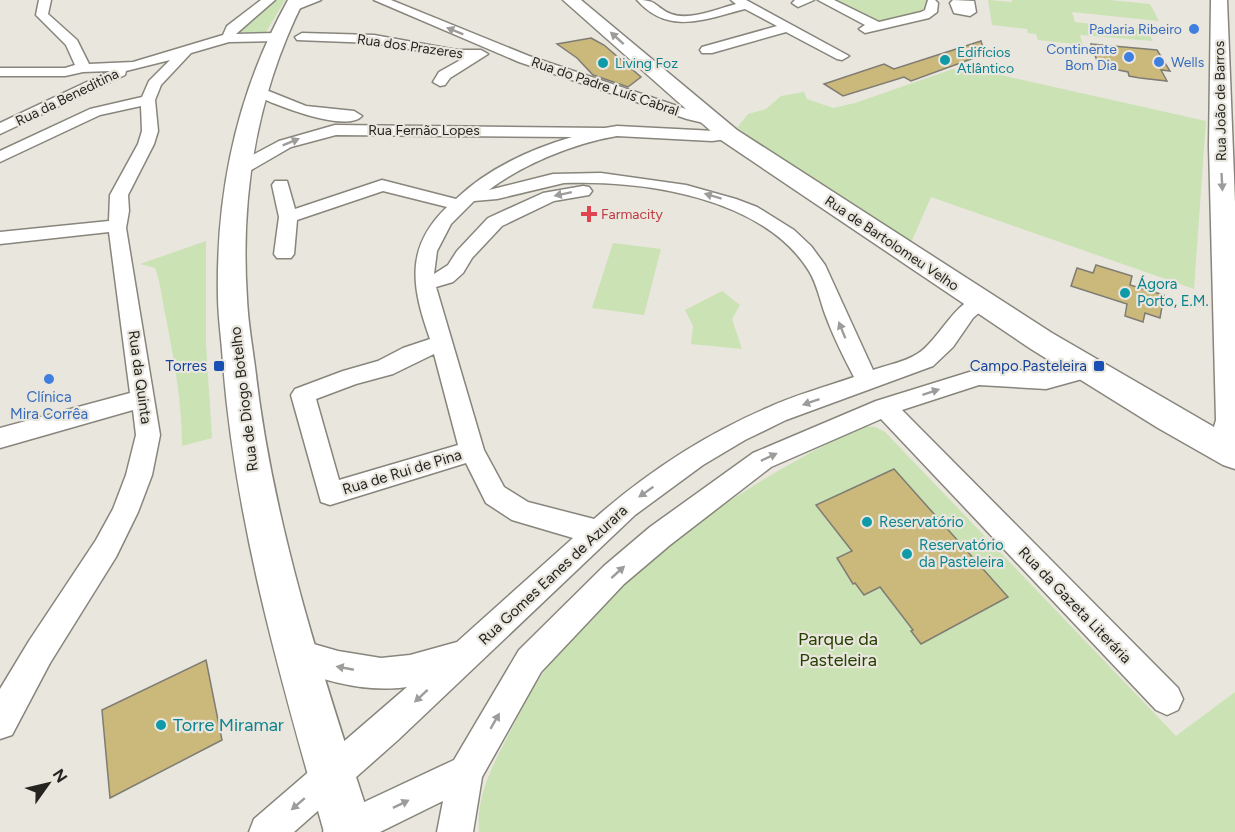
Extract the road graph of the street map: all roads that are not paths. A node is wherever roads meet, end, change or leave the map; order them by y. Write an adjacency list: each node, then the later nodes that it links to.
1 (45, 0): 25 (street)
2 (269, 0): 18 (street)
3 (315, 0): 12 (street)
4 (380, 0): 19 (street, Rua do Padre Luís Cabral, one-way to 4)
5 (643, 0): 9 (street)
6 (824, 0): 14 (street)
7 (1219, 0): 34 (street, Rua João de Barros)
8 (575, 2): 32 (street, Rua de Bartolomeu Velho, one-way to 8)
9 (742, 2): 13 (street)
10 (931, 2): 11 (street); 14 (street)
11 (959, 2)
12 (294, 4): 16 (street, Rua de Diogo Botelho)
13 (788, 27): 20 (street); 23 (street)
14 (879, 27): 15 (street)
15 (865, 29)
16 (277, 37): 18 (street); 30 (street, Rua de Diogo Botelho)
17 (302, 37): 22 (street, Rua dos Prazeres)
18 (228, 38): 21 (street)
19 (502, 50): 22 (street); 32 (street, Rua do Padre Luís Cabral)
20 (707, 50)
21 (185, 52): 24 (street); 31 (street)
22 (481, 54): 28 (street)
23 (842, 56)
24 (134, 66): 25 (street); 33 (street, Rua da Beneditina)
25 (83, 68): 27 (street)
26 (0, 72): 27 (street)
27 (65, 72): 29 (street)
28 (440, 82)
29 (0, 87)
30 (256, 90): 35 (street, Rua Fernão Lopes); 38 (street, Rua de Diogo Botelho)
31 (148, 100): 37 (street); 43 (street, Rua da Quinta)
32 (708, 119): 36 (street, Rua de Bartolomeu Velho)
33 (0, 129)
34 (1227, 129): 51 (street, Rua João de Barros, one-way to 51)
35 (611, 132): 36 (street, Rua Fernão Lopes); 38 (street, Rua Fernão Lopes, one-way to 35); 41 (street, Rua de Rui de Pina)
36 (729, 135): 47 (street, Rua de Bartolomeu Velho)
37 (0, 157)
38 (240, 169): 58 (street, Rua de Diogo Botelho)
39 (281, 185): 42 (street)
40 (663, 186): 41 (street); 46 (street, one-way to 46); 50 (street, one-way to 40)
41 (465, 200): 42 (street); 46 (street, Rua de Rui de Pina)
42 (288, 217): 45 (street)
43 (117, 228): 44 (street); 52 (street, Rua da Quinta)
44 (0, 238)
45 (284, 254)
46 (425, 284): 48 (street, Rua de Rui de Pina)
47 (980, 303): 49 (street, Rua de Bartolomeu Velho); 50 (street, Rua Gomes Eanes de Azurara)
48 (442, 343): 55 (street, Rua de Rui de Pina); 55 (street, Rua de Rui de Pina)
49 (1085, 370): 53 (street, one-way to 49); 56 (street, Rua de Bartolomeu Velho)
50 (868, 382): 57 (street, Rua Gomes Eanes de Azurara, one-way to 57)
51 (1233, 384): 56 (street, Rua João de Barros)
52 (143, 398): 54 (street); 61 (street, Rua da Quinta)
53 (884, 407): 60 (street, Rua da Gazeta Literária); 62 (street, one-way to 53)
54 (0, 438)
55 (472, 451): 57 (street, Rua de Rui de Pina)
56 (1228, 452)
57 (596, 532): 59 (street, Rua Gomes Eanes de Azurara)
58 (296, 654): 59 (street, Rua Gomes Eanes de Azurara, one-way to 58); 63 (street, Rua de Diogo Botelho)
59 (464, 656): 63 (street, Rua Gomes Eanes de Azurara, one-way to 63)
60 (1167, 699)
61 (0, 723)
62 (466, 772): 64 (street, one-way to 62); 66 (street)
63 (330, 776): 64 (street, Rua de Diogo Botelho); 65 (street, one-way to 65)
64 (346, 831)
65 (267, 832)
66 (455, 832)

